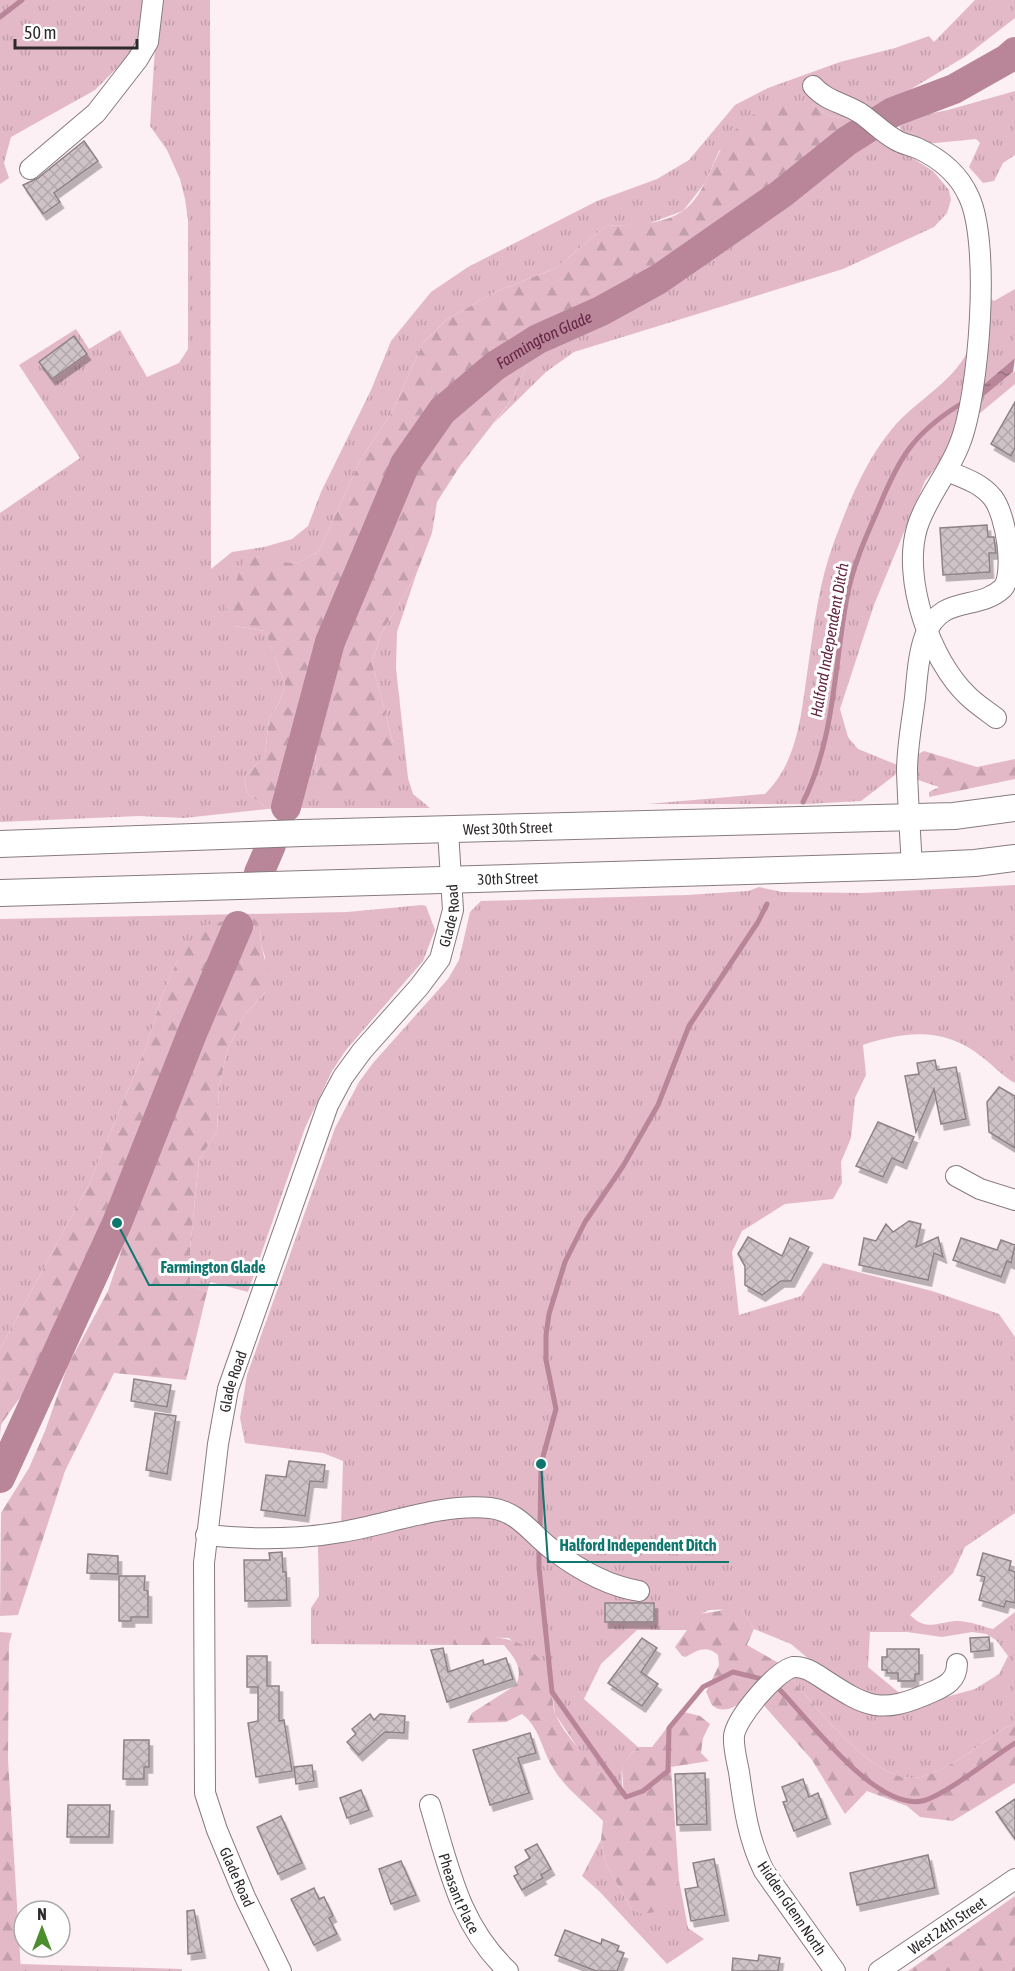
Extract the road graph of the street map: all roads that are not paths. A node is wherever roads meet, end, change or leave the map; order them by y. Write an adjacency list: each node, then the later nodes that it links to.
1 (153, 0): 3 (street)
2 (813, 86): 4 (street)
3 (30, 169)
4 (947, 471): 5 (street); 5 (street)
5 (928, 629): 6 (street); 8 (street)
6 (996, 718)
7 (1015, 808): 8 (main road, West 30th Street)
8 (910, 818): 9 (main road, West 30th Street); 12 (street)
9 (448, 831): 10 (main road, West 30th Street); 13 (street, Glade Road)
10 (0, 844)
11 (1015, 858): 12 (main road, 30th Street)
12 (912, 866): 13 (main road, 30th Street)
13 (452, 882): 14 (main road, 30th Street); 17 (street, Glade Road)
14 (0, 893)
15 (956, 1176): 16 (street)
16 (1015, 1200)
17 (206, 1535): 18 (street); 22 (street, Glade Road)
18 (639, 1591)
19 (957, 1664): 24 (street, Hidden Glenn North)
20 (430, 1806): 23 (street, Pheasant Place)
21 (1015, 1879): 25 (street, West 24th Street)
22 (281, 1971)
23 (508, 1971)
24 (835, 1971)
25 (879, 1971)

